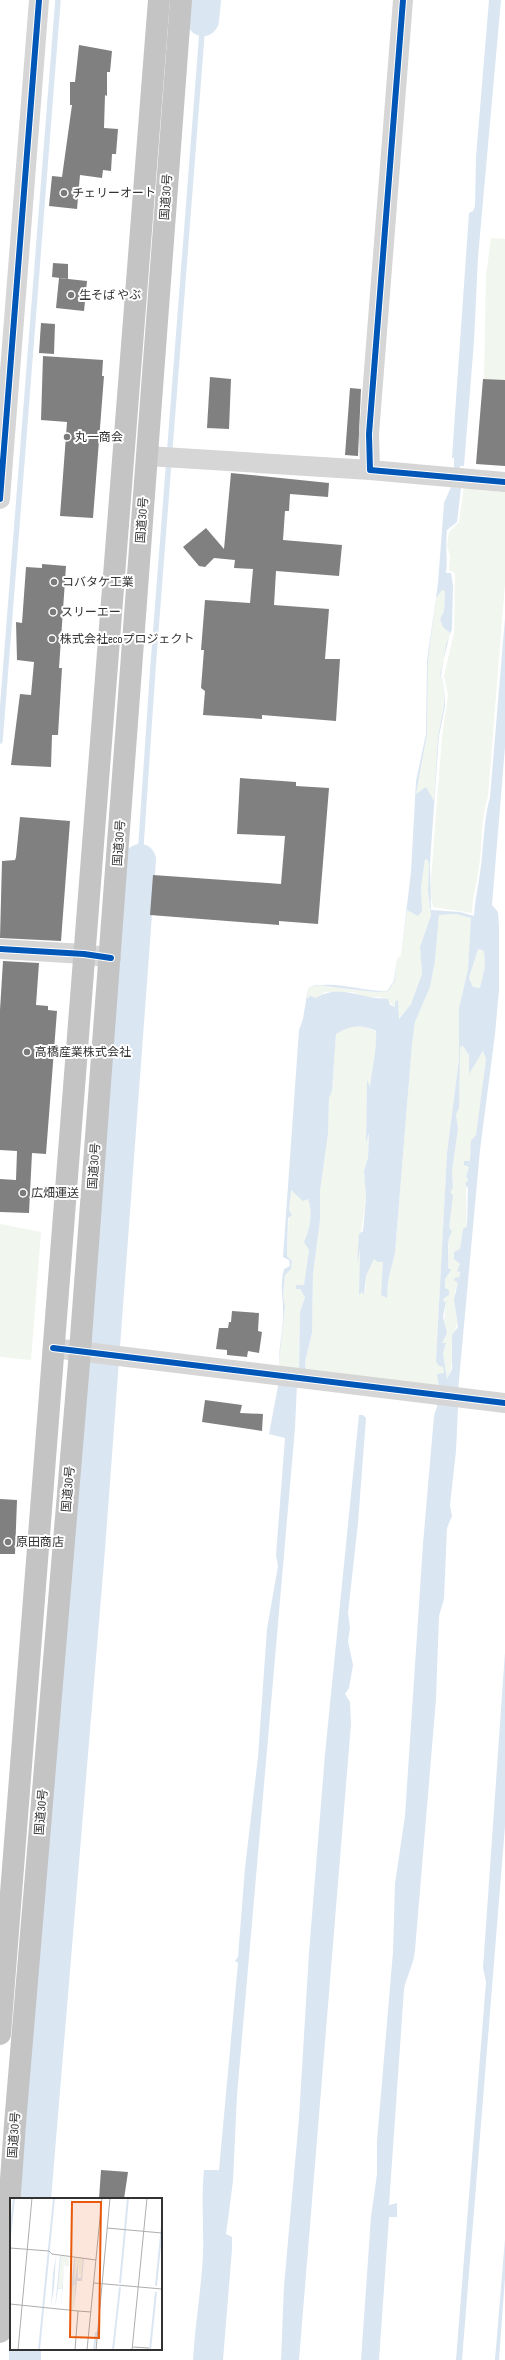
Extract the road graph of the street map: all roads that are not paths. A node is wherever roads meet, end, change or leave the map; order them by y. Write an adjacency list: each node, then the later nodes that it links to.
1 (39, 0): 8 (street)
2 (159, 0): 10 (highway, 国道30号)
3 (182, 0): 5 (highway, 国道30号)
4 (403, 0): 6 (street)
5 (152, 457): 6 (street); 11 (highway, 国道30号)
6 (370, 470): 7 (street)
7 (505, 482)
8 (0, 499)
9 (0, 949): 10 (street)
10 (84, 954): 11 (street); 12 (highway, 国道30号)
11 (110, 958): 13 (highway, 国道30号)
12 (53, 1348): 13 (street); 15 (highway, 国道30号)
13 (86, 1352): 14 (street); 16 (highway, 国道30号)
14 (505, 1403)
15 (0, 2034)
16 (0, 2332)

